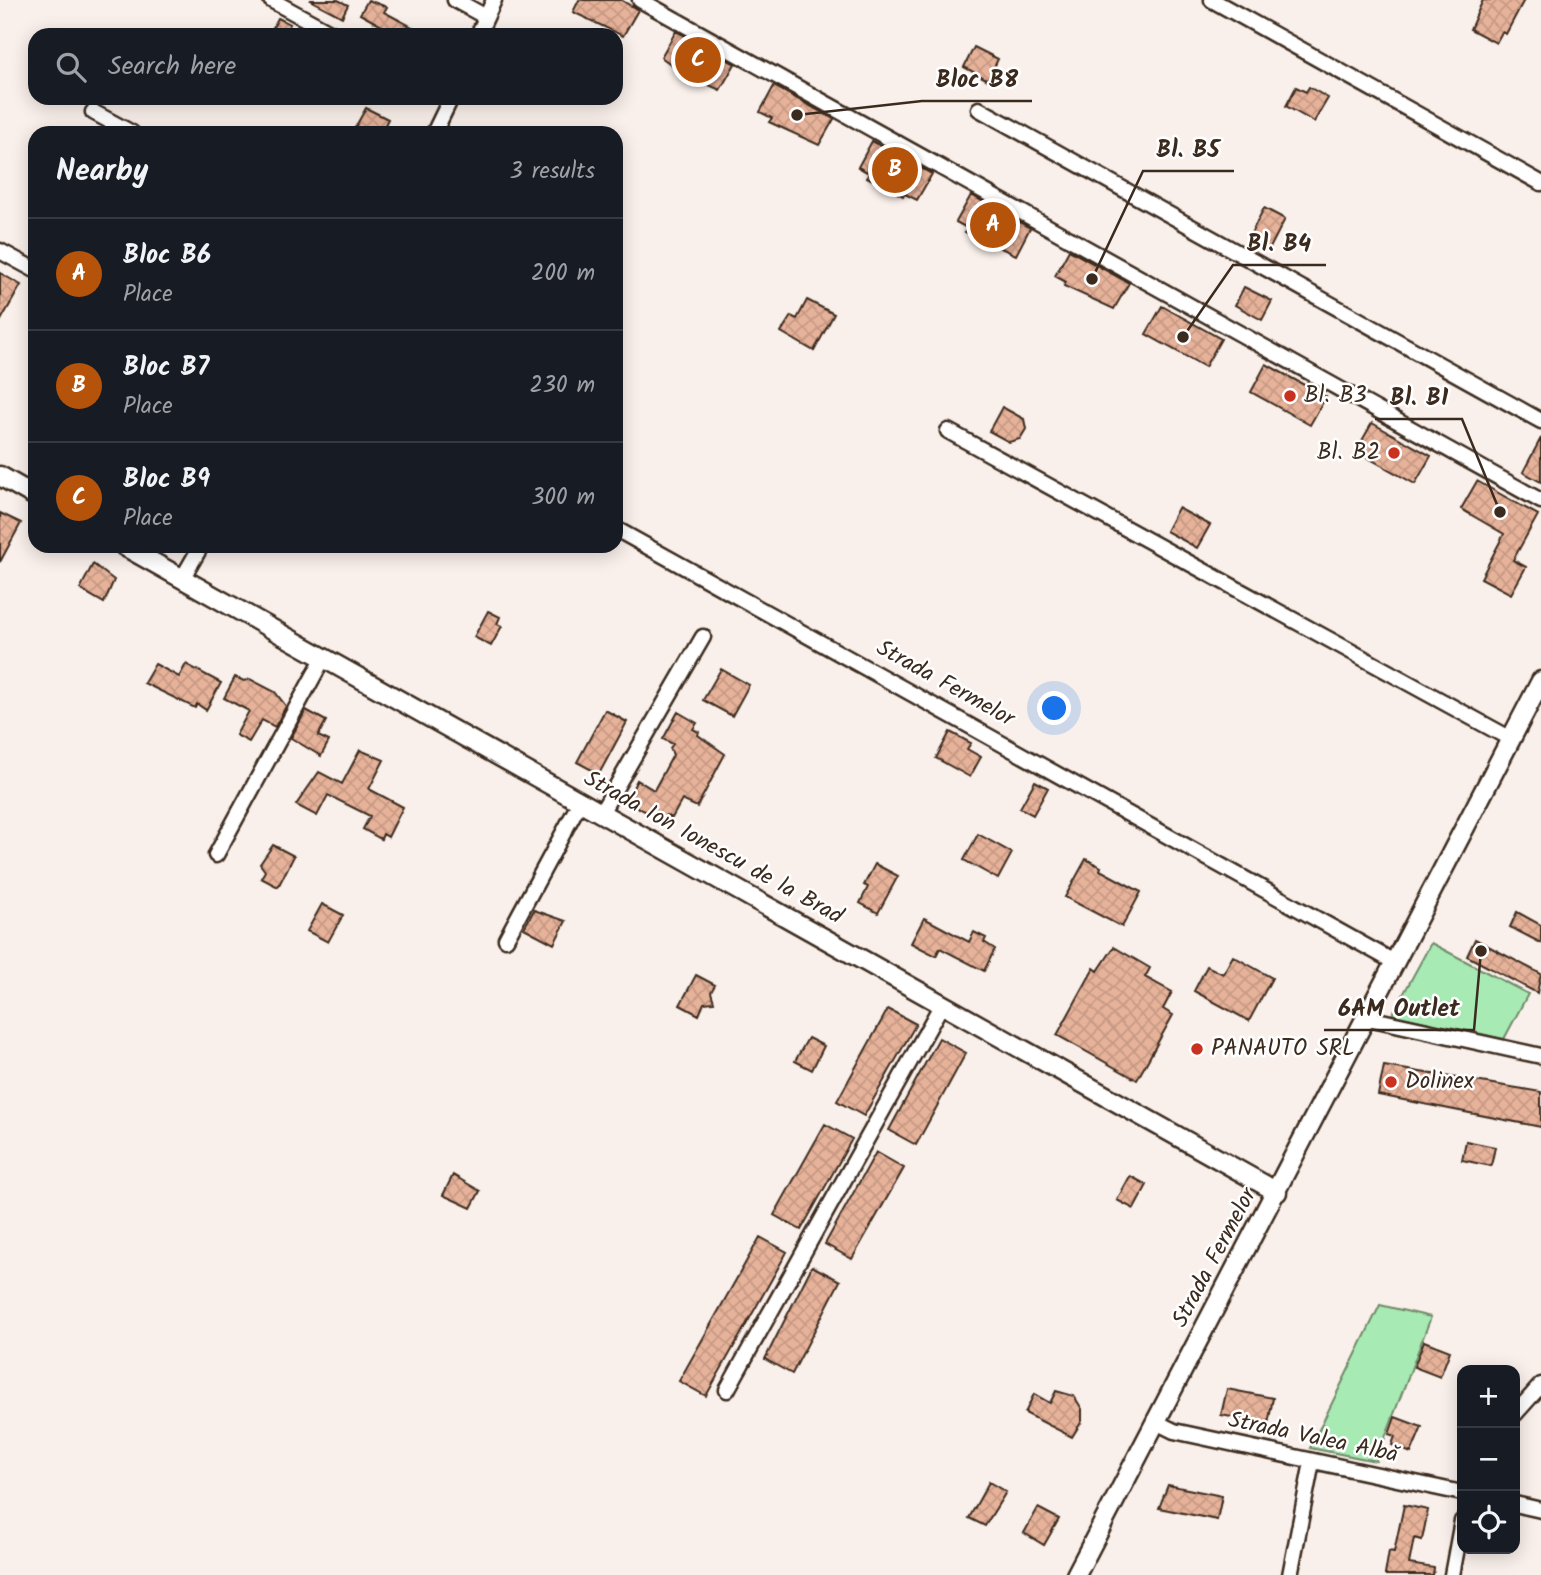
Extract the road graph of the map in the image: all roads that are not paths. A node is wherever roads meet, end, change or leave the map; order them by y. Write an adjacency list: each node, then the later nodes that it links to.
1 (271, 0): 7 (street)
2 (455, 0): 6 (street)
3 (495, 0): 6 (street)
4 (640, 0): 21 (street)
5 (1212, 0): 14 (street)
6 (486, 17): 8 (street)
7 (322, 28)
8 (481, 28)
9 (448, 105): 13 (street)
10 (979, 109): 17 (street)
11 (93, 112): 12 (street)
12 (119, 126)
13 (437, 126)
14 (1541, 183)
15 (0, 251): 16 (street)
16 (28, 266)
17 (1541, 421)
18 (948, 431): 29 (street)
19 (0, 476): 20 (street)
20 (28, 492)
21 (1541, 501)
22 (623, 533): 34 (street, Strada Fermelor)
23 (136, 553): 25 (street, Strada Ion Ionescu de la Brad)
24 (197, 553): 25 (street)
25 (182, 579): 27 (street, Strada Ion Ionescu de la Brad)
26 (703, 636): 31 (street)
27 (324, 657): 30 (street, Strada Ion Ionescu de la Brad); 32 (street)
28 (1541, 681): 29 (street, Strada Fermelor)
29 (1511, 739): 34 (street, Strada Fermelor)
30 (580, 802): 31 (street, Strada Ion Ionescu de la Brad); 33 (street)
31 (601, 813): 35 (street, Strada Ion Ionescu de la Brad)
32 (216, 855)
33 (506, 939)
34 (1396, 964): 36 (street, Strada Fermelor)
35 (942, 1004): 38 (street, Strada Ion Ionescu de la Brad); 40 (street)
36 (1368, 1018): 37 (street); 38 (street, Strada Fermelor)
37 (1541, 1056)
38 (1277, 1192): 42 (street, Strada Fermelor)
39 (1541, 1385): 41 (street)
40 (727, 1390)
41 (1520, 1408)
42 (1156, 1422): 43 (street, Strada Valea Albă); 48 (street, Strada Fermelor)
43 (1312, 1462): 44 (street, Strada Valea Albă); 49 (street)
44 (1457, 1492)
45 (1520, 1505): 46 (street)
46 (1541, 1510)
47 (1457, 1548): 50 (street)
48 (1076, 1575)
49 (1290, 1575)
50 (1452, 1575)

